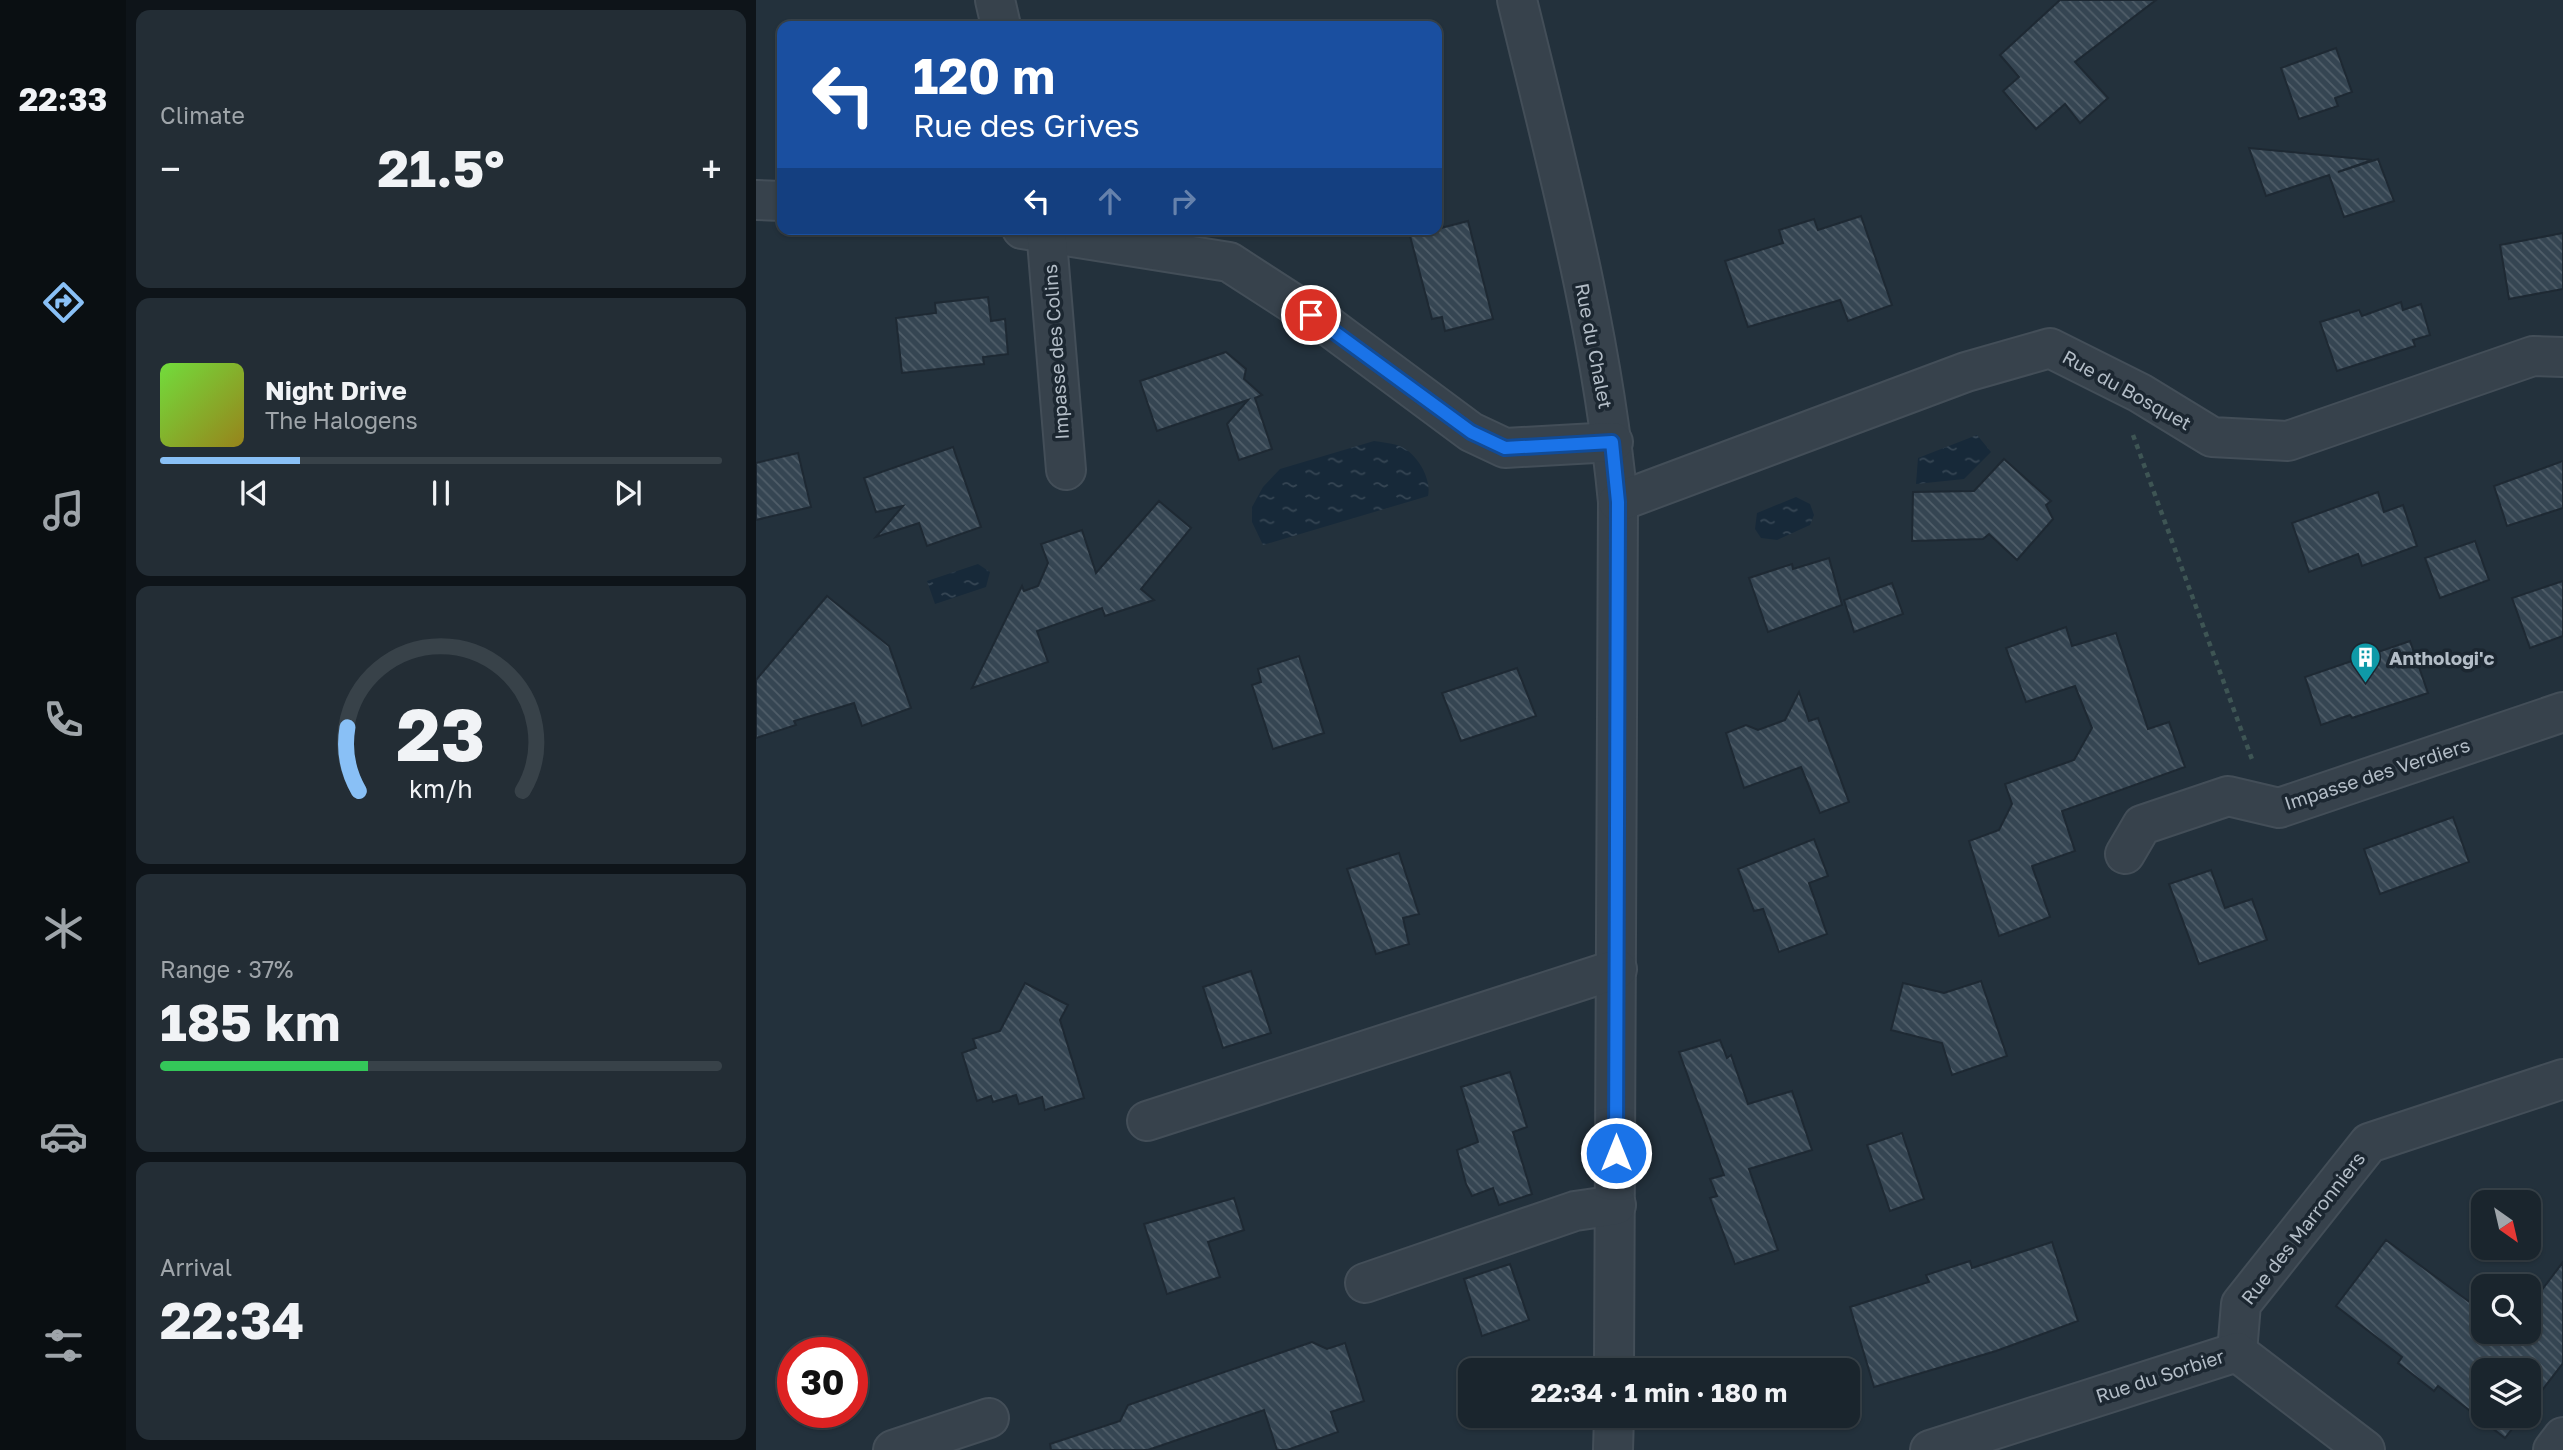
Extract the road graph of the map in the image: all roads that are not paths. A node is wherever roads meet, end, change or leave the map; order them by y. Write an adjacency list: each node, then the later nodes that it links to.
1 (995, 0): 3 (street)
2 (1517, 0): 9 (street, Rue du Chalet)
3 (1000, 21)
4 (756, 200): 5 (street)
5 (777, 201)
6 (1039, 235): 10 (street, Impasse des Colins)
7 (1064, 235): 9 (street)
8 (2563, 357): 11 (street, Rue du Bosquet)
9 (1612, 442): 11 (street, Rue du Chalet)
10 (1066, 470)
11 (1618, 502): 14 (street, Rue du Chalet)
12 (2563, 712): 13 (street, Impasse des Verdiers)
13 (2125, 854)
14 (1617, 969): 16 (street); 17 (street, Rue du Chalet)
15 (2563, 1079): 19 (street, Rue des Marronniers)
16 (1147, 1121)
17 (1616, 1205): 18 (street); 20 (street, Rue du Chalet)
18 (1365, 1283)
19 (2237, 1352): 26 (street, Rue du Sorbier); 27 (street, Rue du Sorbier)
20 (1614, 1358)
21 (989, 1418): 24 (street)
22 (1614, 1428): 25 (street)
23 (2563, 1437): 28 (street)
24 (893, 1450)
25 (1613, 1450)
26 (1930, 1450)
27 (2365, 1450)
28 (2553, 1450)

